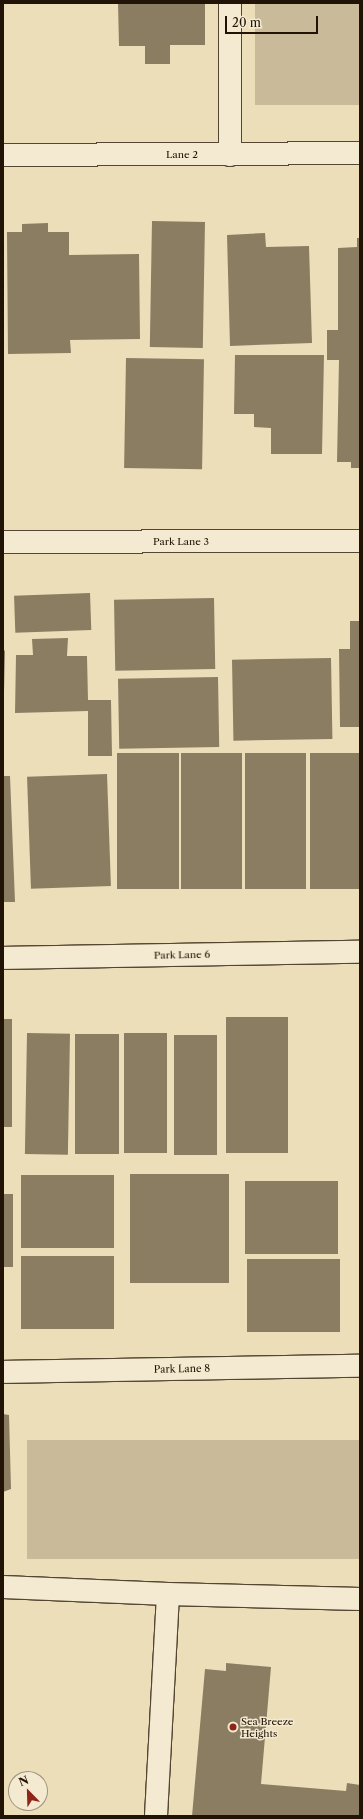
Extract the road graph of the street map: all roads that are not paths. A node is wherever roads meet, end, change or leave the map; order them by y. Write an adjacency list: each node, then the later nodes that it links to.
1 (230, 3): 4 (street)
2 (360, 153): 4 (street, Lane 2)
3 (3, 155): 4 (street, Lane 2)
4 (230, 155)
5 (360, 541): 6 (street, Park Lane 3)
6 (3, 542)
7 (360, 952): 8 (street, Park Lane 6)
8 (3, 958)
9 (360, 1366): 10 (street, Park Lane 8)
10 (3, 1372)
11 (3, 1587): 12 (street)
12 (168, 1594): 13 (street); 14 (street)
13 (360, 1599)
14 (156, 1816)

